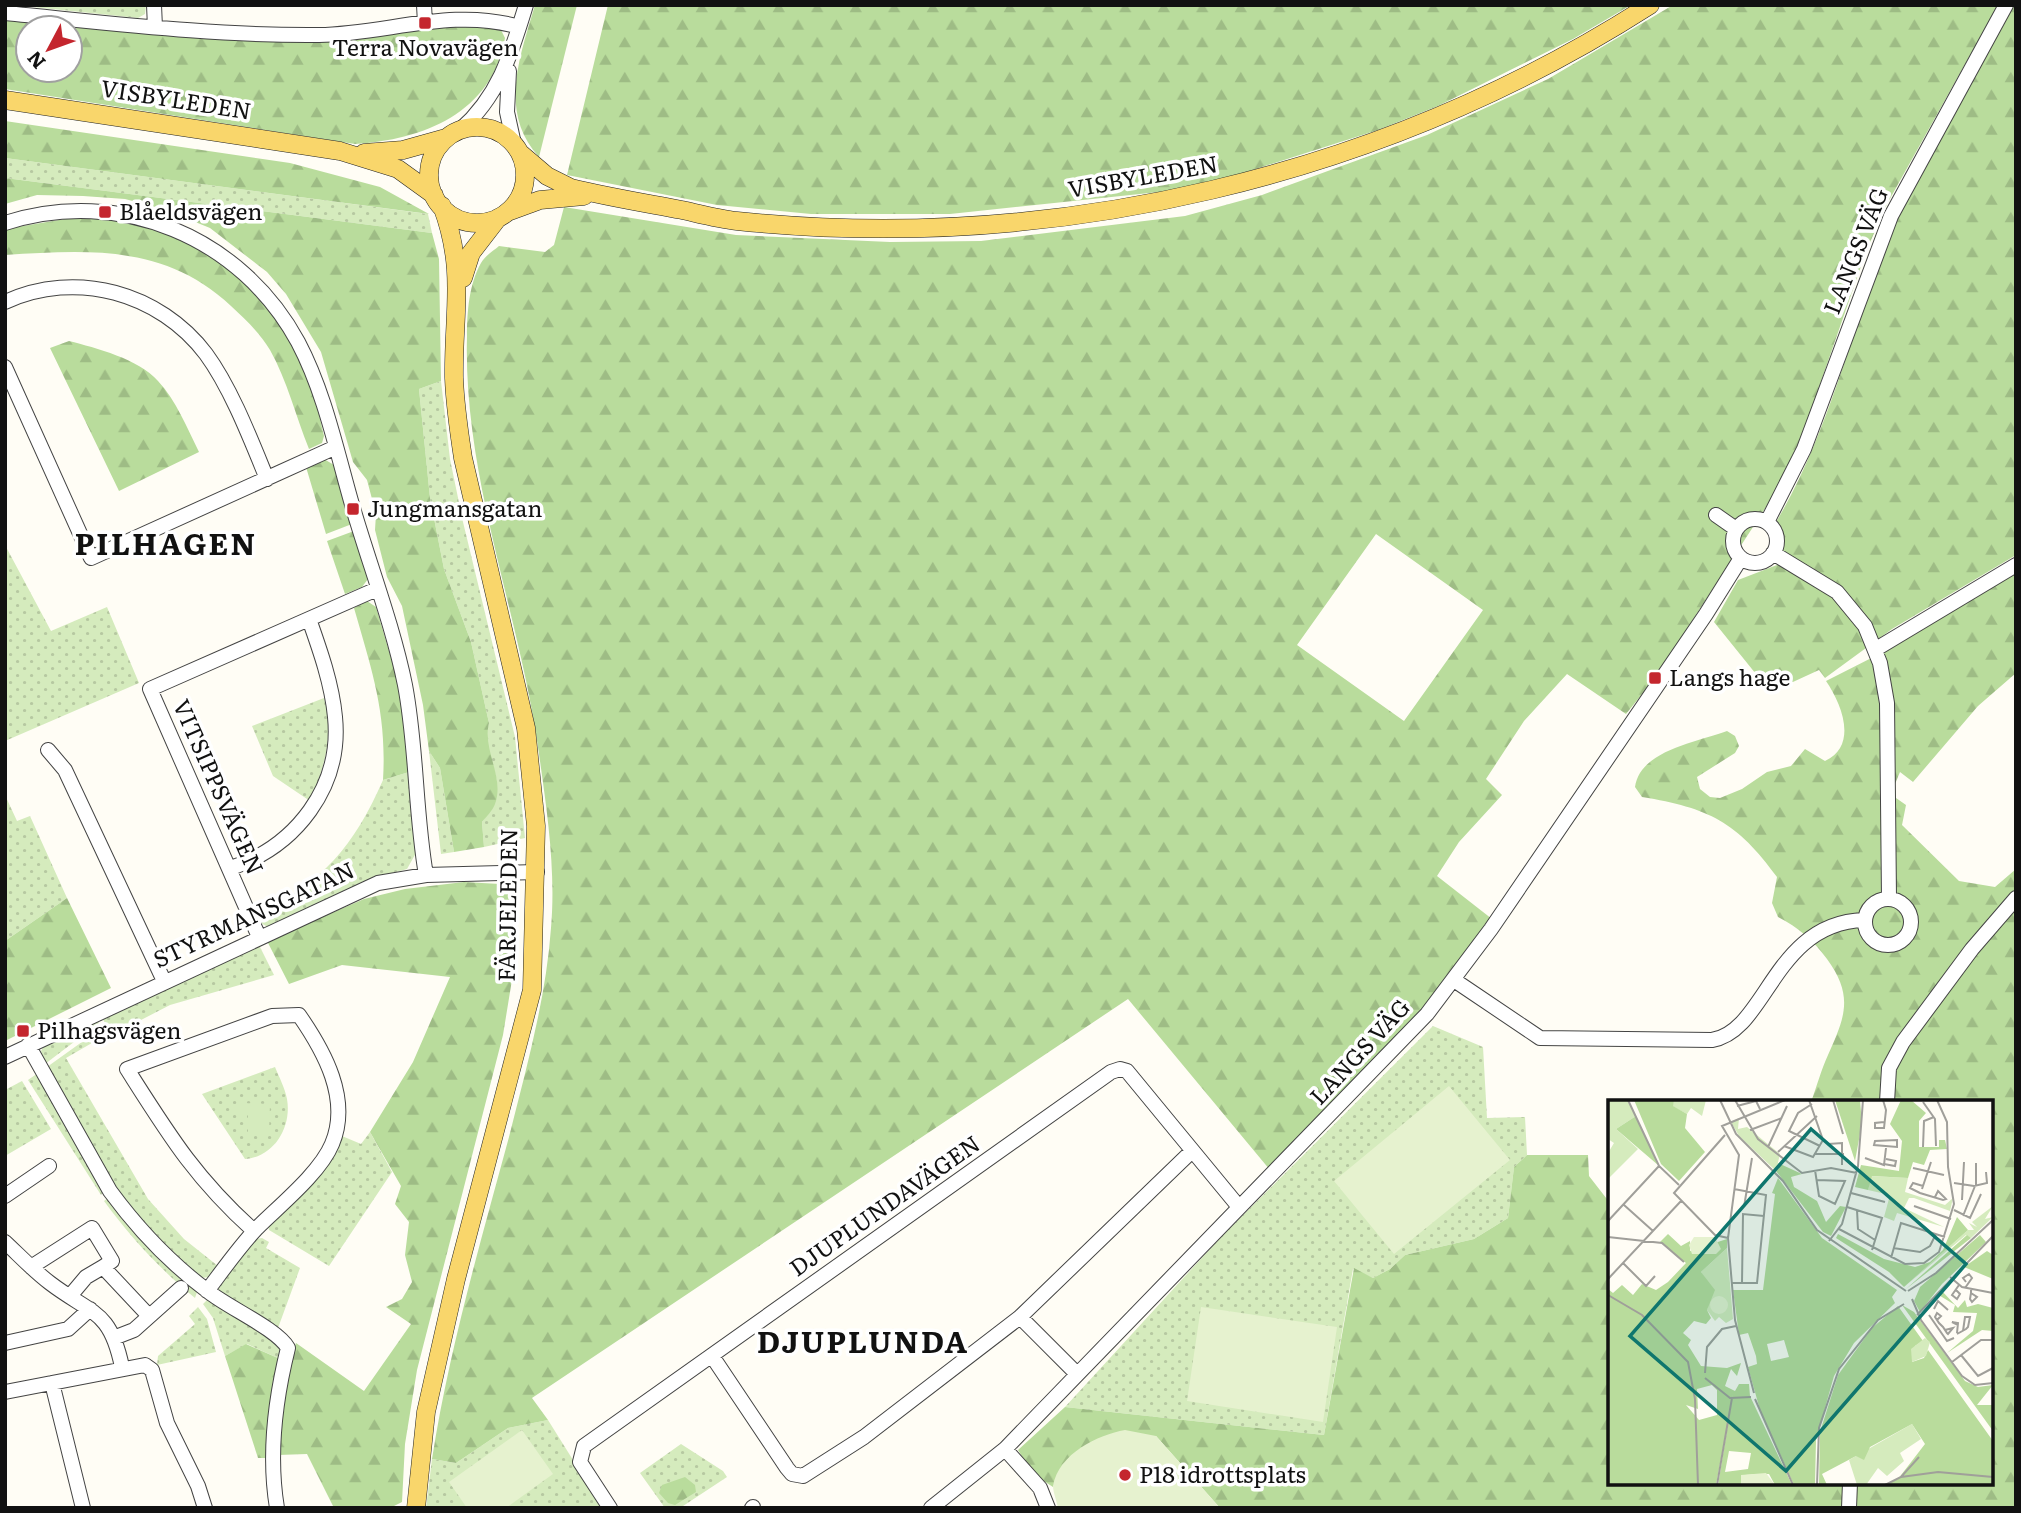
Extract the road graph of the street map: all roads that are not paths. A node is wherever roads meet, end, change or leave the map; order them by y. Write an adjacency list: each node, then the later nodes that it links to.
1 (154, 5): 8 (street)
2 (424, 5): 7 (street)
3 (526, 5): 9 (street)
4 (1650, 5): 15 (main road, VISBYLEDEN)
5 (2006, 5): 25 (street, LANGS VÄG)
6 (5, 13): 8 (street)
7 (425, 23): 8 (street); 9 (street)
8 (155, 27)
9 (519, 27): 10 (street)
10 (510, 60): 12 (street); 13 (street)
11 (5, 100): 14 (main road, VISBYLEDEN)
12 (454, 134): 13 (main road); 14 (main road, VISBYLEDEN); 16 (main road)
13 (517, 148): 15 (main road, VISBYLEDEN); 17 (main road)
14 (340, 152): 16 (main road, VISBYLEDEN)
15 (609, 197): 17 (main road, VISBYLEDEN)
16 (438, 201): 17 (main road); 19 (main road, FÄRJELEDEN)
17 (503, 215): 19 (main road, FÄRJELEDEN)
18 (5, 223): 22 (street)
19 (458, 298): 35 (main road, FÄRJELEDEN)
20 (5, 302): 23 (street)
21 (5, 367): 23 (street)
22 (336, 447): 23 (street); 30 (street)
23 (267, 479)
24 (1716, 515): 26 (street)
25 (1767, 522): 26 (street); 27 (street)
26 (1736, 529): 28 (street)
27 (1773, 553): 28 (street); 32 (street)
28 (1741, 558): 41 (street, LANGS VÄG)
29 (2016, 565): 32 (street)
30 (377, 589): 31 (street, VITSIPPSVÄGEN); 36 (street)
31 (309, 619): 34 (street); 34 (street, VITSIPPSVÄGEN)
32 (1876, 649): 37 (street)
33 (48, 750): 42 (street)
34 (231, 868): 40 (street, VITSIPPSVÄGEN)
35 (537, 873): 36 (street, STYRMANSGATAN); 72 (main road, FÄRJELEDEN)
36 (426, 875): 40 (street, STYRMANSGATAN)
37 (1889, 898): 39 (street); 39 (street)
38 (2016, 898): 45 (street)
39 (1864, 920): 41 (street)
40 (259, 937): 42 (street, STYRMANSGATAN)
41 (1454, 980): 49 (street, LANGS VÄG)
42 (164, 981): 43 (street, STYRMANSGATAN)
43 (28, 1045): 44 (street, STYRMANSGATAN); 55 (street)
44 (5, 1056)
45 (1887, 1100)
46 (1192, 1151): 49 (street, DJUPLUNDAVÄGEN); 59 (street); 62 (street, DJUPLUNDAVÄGEN)
47 (49, 1166): 48 (street)
48 (5, 1196)
49 (1239, 1208): 64 (street, LANGS VÄG)
50 (254, 1231): 50 (street); 55 (street)
51 (5, 1242): 52 (street)
52 (31, 1267): 53 (street); 56 (street)
53 (103, 1267): 56 (street); 58 (street)
54 (181, 1288): 58 (street)
55 (207, 1291): 71 (street)
56 (70, 1296): 57 (street)
57 (90, 1309): 60 (street); 61 (street)
58 (149, 1316): 60 (street)
59 (1020, 1317): 62 (street); 64 (street)
60 (116, 1337): 63 (street)
61 (5, 1343)
62 (712, 1356): 73 (street, DJUPLUNDAVÄGEN)
63 (122, 1367): 65 (street); 70 (street)
64 (1077, 1374): 67 (street, LANGS VÄG)
65 (52, 1383): 66 (street); 69 (street)
66 (5, 1392)
67 (1005, 1449): 74 (street, LANGS VÄG); 75 (street)
68 (1850, 1485): 76 (street)
69 (83, 1508)
70 (205, 1508)
71 (277, 1508)
72 (416, 1508)
73 (610, 1508)
74 (931, 1508)
75 (1048, 1508)
76 (1849, 1508)

